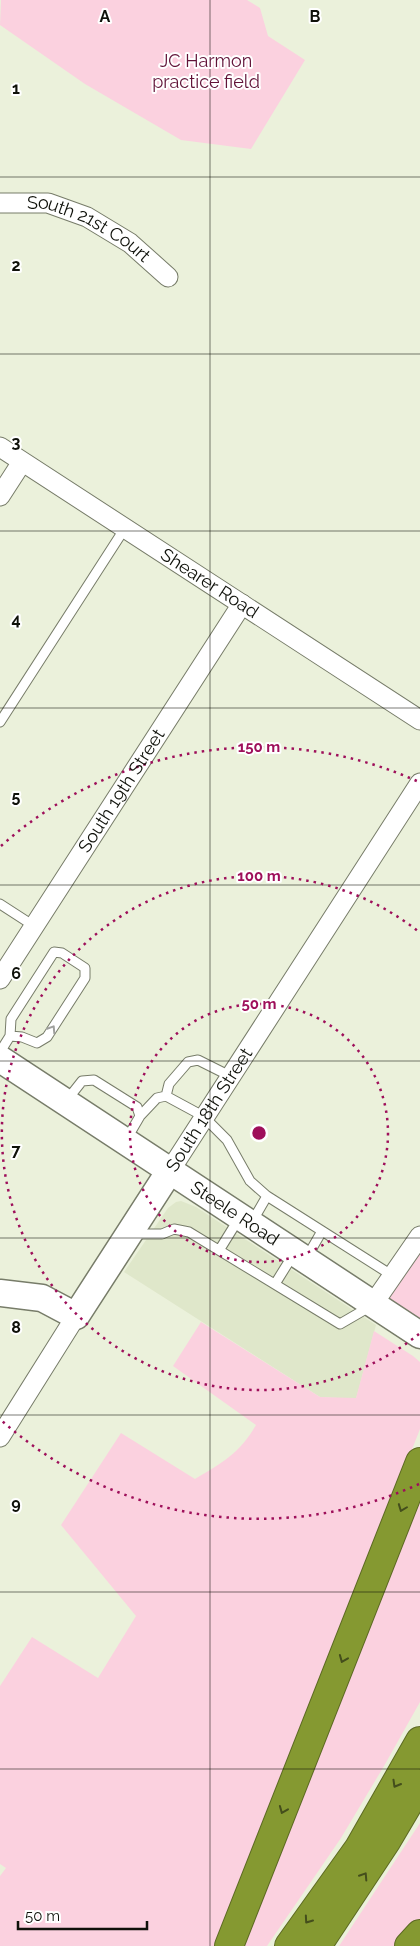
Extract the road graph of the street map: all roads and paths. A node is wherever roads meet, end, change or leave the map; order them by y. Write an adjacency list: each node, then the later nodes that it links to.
1 (0, 203): 2 (street, South 21st Court)
2 (168, 277)
3 (0, 446): 4 (street, Shearer Road)
4 (22, 462): 5 (street); 6 (street, Shearer Road)
5 (0, 496)
6 (125, 528): 7 (street, Shearer Road); 9 (lane)
7 (242, 604): 8 (street, Shearer Road); 12 (street, South 19th Street)
8 (420, 720)
9 (0, 722)
10 (420, 783): 17 (street, South 18th Street)
11 (0, 904): 12 (lane)
12 (34, 926): 13 (street, South 19th Street)
13 (0, 978)
14 (10, 1036): 14 (lane, one-way to 14); 15 (lane)
15 (0, 1052)
16 (0, 1059): 19 (main road, Steele Road)
17 (230, 1076): 18 (lane); 21 (street, South 18th Street)
18 (166, 1096): 20 (lane); 21 (lane)
19 (66, 1102): 20 (lane); 22 (main road, Steele Road)
20 (140, 1116): 22 (lane)
21 (203, 1116): 23 (street, South 18th Street); 24 (lane)
22 (125, 1141): 23 (main road, Steele Road)
23 (169, 1172): 25 (main road, Steele Road); 27 (main road, South 18th Street)
24 (267, 1196): 25 (lane); 26 (lane)
25 (245, 1221): 29 (lane); 30 (main road, Steele Road)
26 (322, 1231): 30 (lane); 31 (lane)
27 (128, 1234): 29 (lane); 35 (main road, South 18th Street)
28 (420, 1236): 31 (street)
29 (220, 1249): 32 (lane)
30 (300, 1256): 32 (lane); 34 (main road, Steele Road)
31 (393, 1276): 34 (street)
32 (276, 1284): 34 (lane)
33 (0, 1293): 35 (main road)
34 (373, 1304): 36 (main road, Steele Road)
35 (76, 1316): 37 (street, South 18th Street)
36 (420, 1334)
37 (0, 1437)
38 (420, 1462): 42 (highway, one-way to 42)
39 (420, 1742): 43 (highway, one-way to 43)
40 (420, 1784): 44 (highway, one-way to 40)
41 (420, 1934): 45 (highway)
42 (229, 1946)
43 (289, 1946)
44 (318, 1946)
45 (409, 1946)

